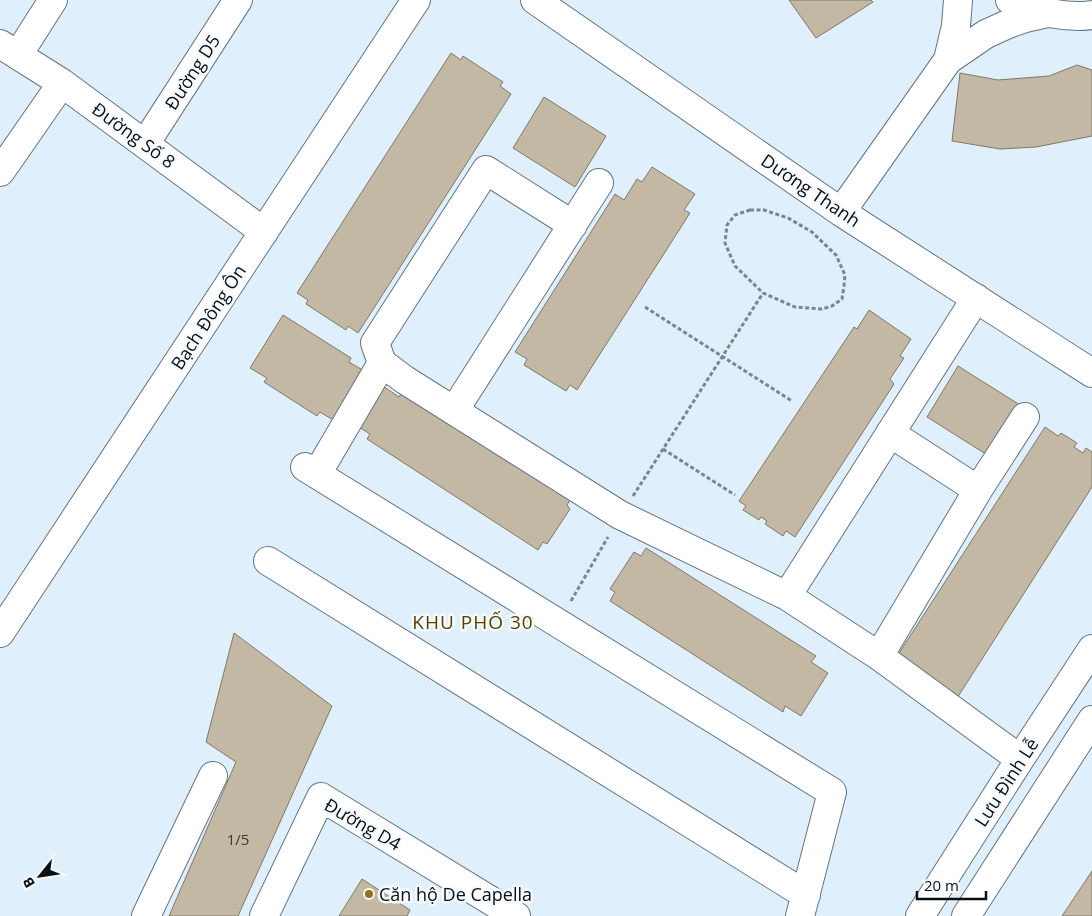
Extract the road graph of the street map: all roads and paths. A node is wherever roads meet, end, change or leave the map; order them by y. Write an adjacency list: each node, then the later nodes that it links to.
1 (53, 0): 9 (street)
2 (238, 0): 12 (street, Đường D5)
3 (416, 0): 17 (street, Bạch Đông Ôn)
4 (535, 0): 15 (street, Dương Thanh)
5 (958, 0): 10 (street)
6 (1010, 0): 7 (street)
7 (1047, 13): 8 (street); 10 (street)
8 (1090, 16)
9 (9, 50): 11 (street, Đường Số 8)
10 (948, 60): 15 (street)
11 (62, 83): 12 (street, Đường Số 8); 13 (street)
12 (146, 144): 17 (street, Đường Số 8)
13 (0, 172)
14 (600, 183): 16 (street)
15 (841, 212): 19 (street, Dương Thanh)
16 (573, 225): 22 (street); 25 (street)
17 (264, 232): 35 (street, Bạch Đông Ôn)
18 (763, 293): 18 (path); 21 (path)
19 (976, 298): 23 (street, Dương Thanh); 27 (street)
20 (645, 307): 21 (path)
21 (722, 356): 24 (path); 28 (path)
22 (382, 362): 25 (street); 34 (street)
23 (1092, 373)
24 (792, 401)
25 (454, 411): 31 (street)
26 (1025, 417): 29 (street)
27 (890, 433): 29 (street); 33 (street)
28 (663, 449): 30 (path); 31 (path)
29 (978, 490): 37 (street)
30 (735, 495)
31 (620, 515): 33 (street); 34 (path)
32 (268, 561): 41 (street)
33 (787, 596): 37 (street)
34 (559, 624): 41 (street)
35 (0, 634)
36 (1092, 649): 39 (street, Lưu Đình Lễ)
37 (879, 656): 39 (street)
38 (1092, 720): 46 (street)
39 (1020, 759): 45 (street, Lưu Đình Lễ)
40 (213, 776): 42 (street)
41 (803, 905)
42 (146, 916)
43 (264, 916): 44 (street, Đường D4)
44 (516, 916)
45 (920, 916)
46 (966, 916)

